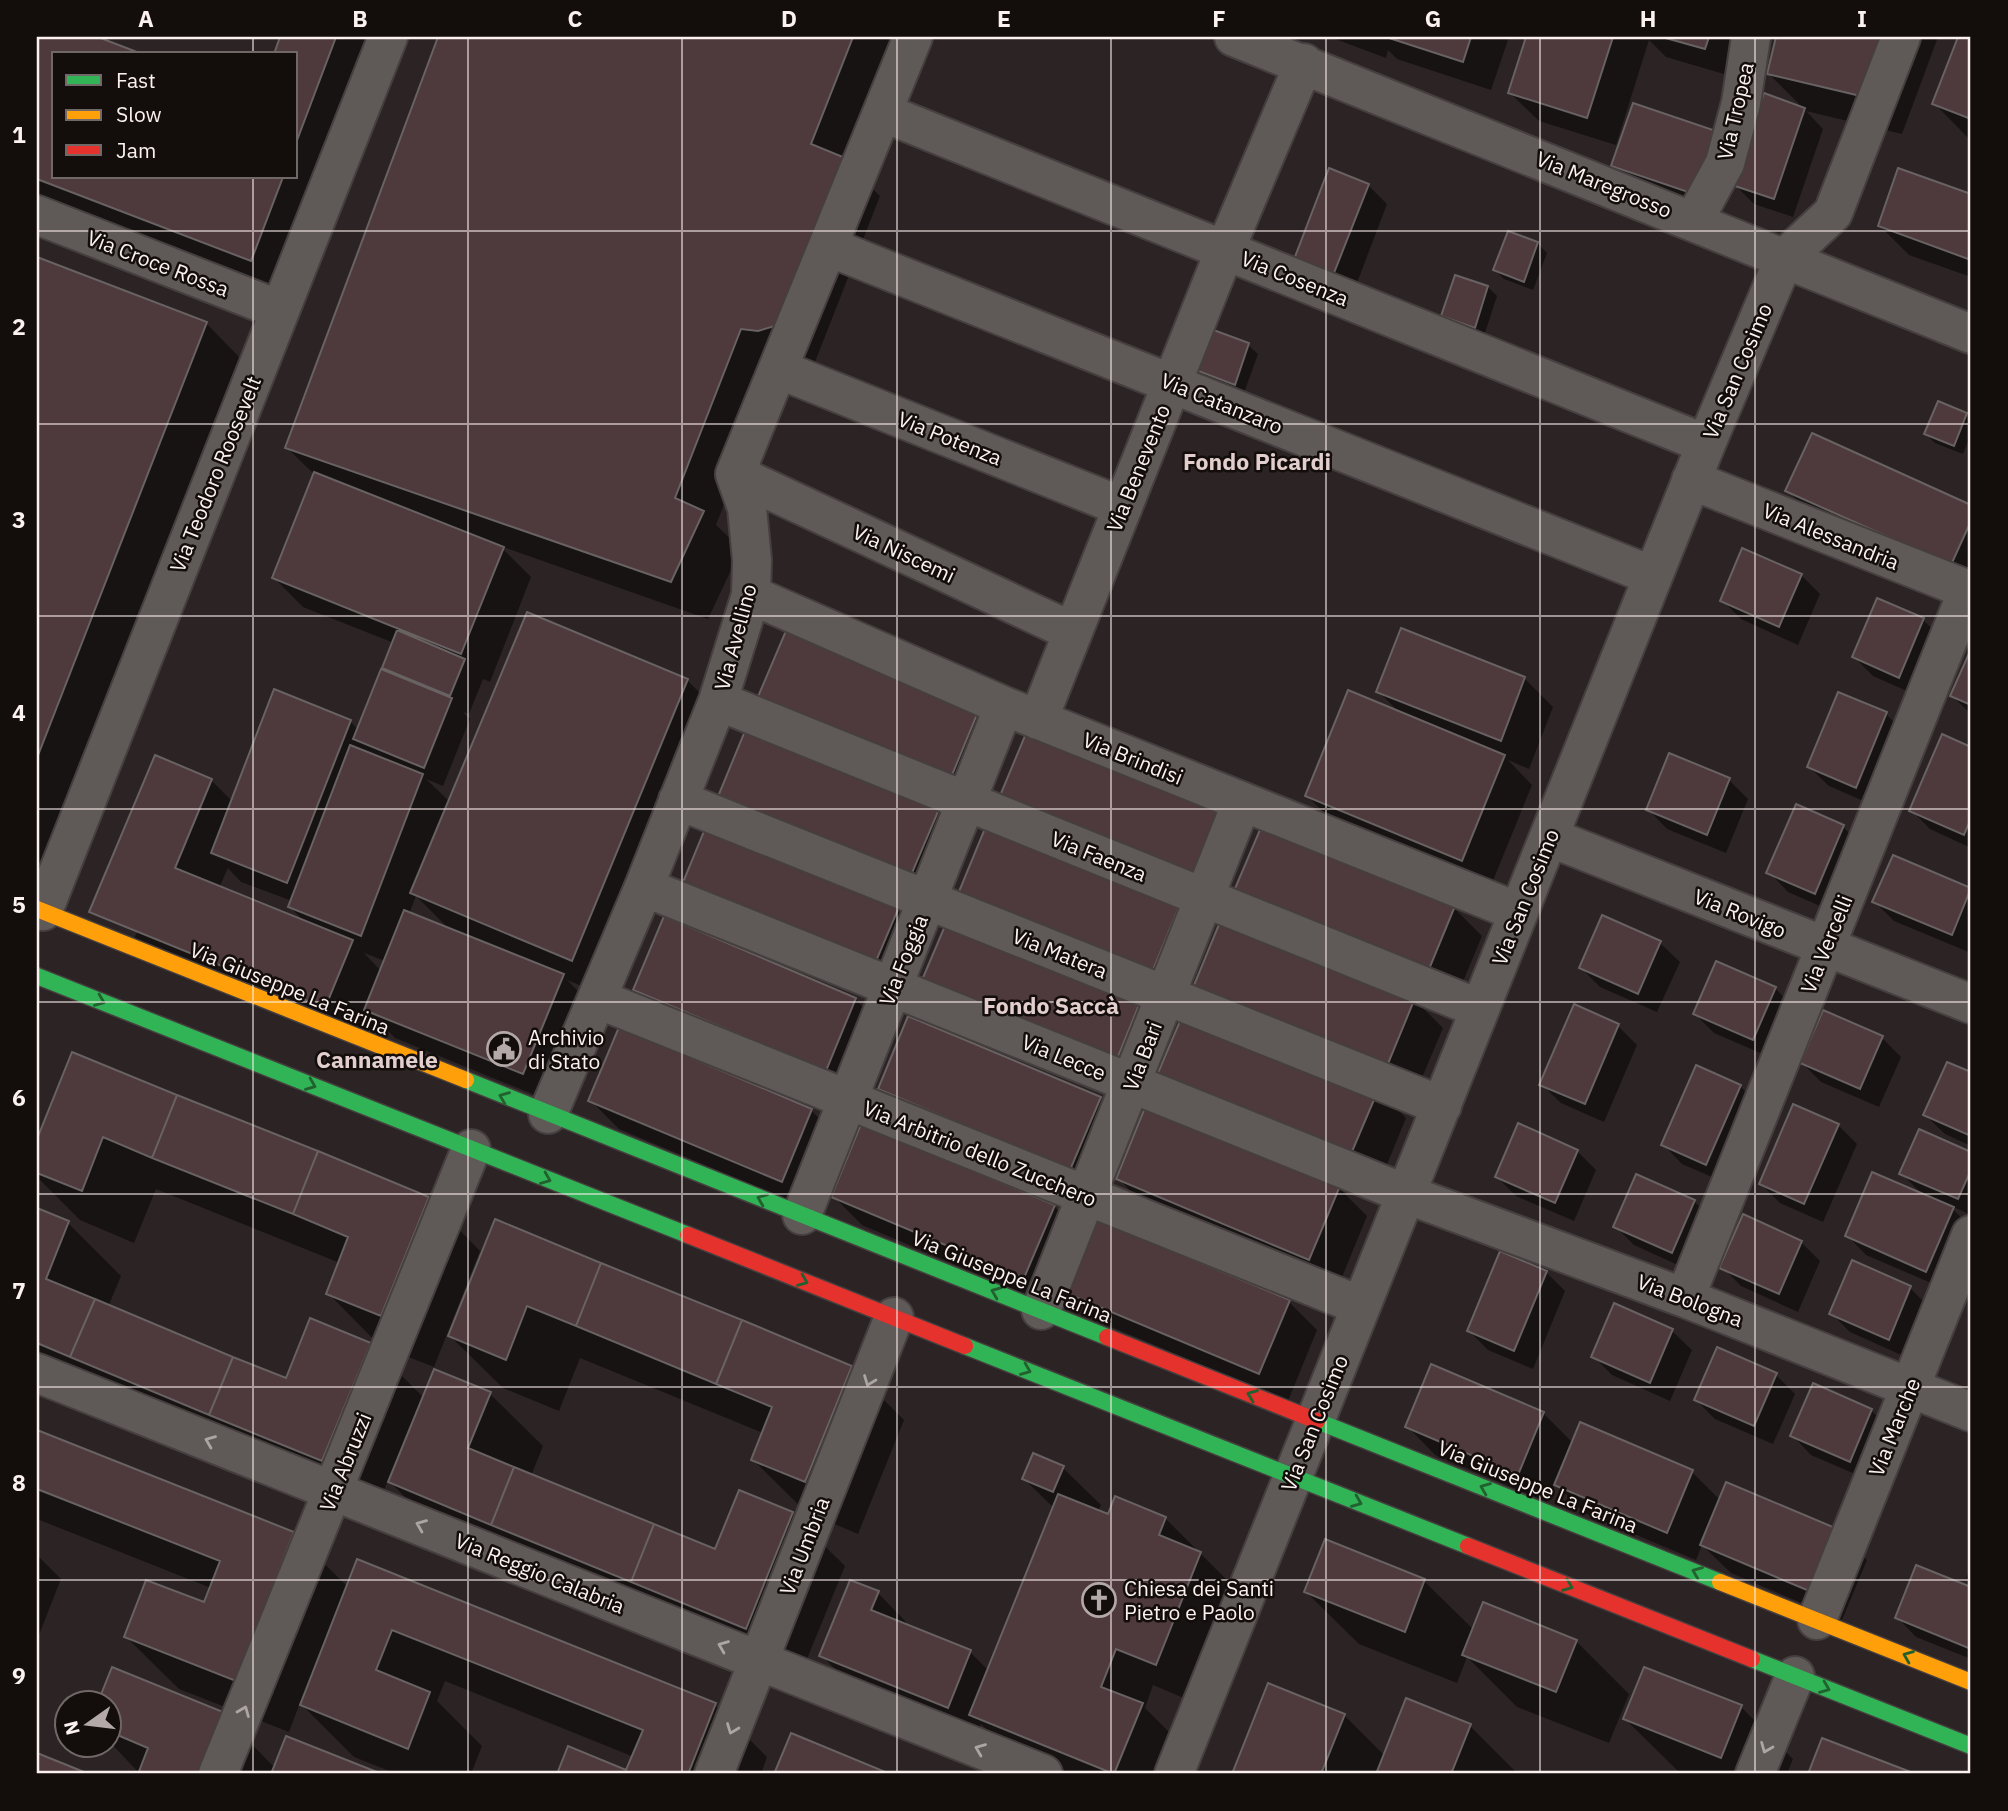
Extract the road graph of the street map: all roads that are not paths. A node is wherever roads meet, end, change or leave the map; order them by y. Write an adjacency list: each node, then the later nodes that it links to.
1 (388, 37): 13 (street, Via Teodoro Roosevelt)
2 (913, 37): 7 (street)
3 (1234, 37): 6 (street, Via Maregrosso)
4 (1751, 37): 9 (street, Via Tropea)
5 (1901, 37): 12 (street, Via San Cosimo)
6 (1304, 63): 9 (street, Via Maregrosso); 11 (street, Via Benevento)
7 (884, 113): 10 (street); 11 (street, Via Cosenza)
8 (37, 215): 13 (street, Via Croce Rossa)
9 (1694, 220): 12 (street, Via Maregrosso)
10 (829, 247): 15 (street); 16 (street, Via Catanzaro)
11 (1225, 250): 16 (street, Via Benevento); 17 (street, Via Cosenza)
12 (1784, 259): 14 (street, Via Maregrosso); 17 (street, Via San Cosimo)
13 (280, 310): 34 (street, Via Teodoro Roosevelt)
14 (1971, 334)
15 (778, 369): 18 (street); 20 (street, Via Potenza)
16 (1172, 383): 20 (street, Via Benevento); 21 (street, Via Catanzaro)
17 (1706, 444): 19 (street, Via San Cosimo)
18 (735, 474): 23 (street, Via Avellino); 24 (street, Via Niscemi)
19 (1691, 480): 21 (street, Via San Cosimo); 22 (street, Via Alessandria)
20 (1123, 507): 24 (street, Via Benevento)
21 (1653, 576): 30 (street, Via San Cosimo)
22 (1970, 591): 36 (street, Via Vercelli)
23 (751, 595): 25 (street, Via Avellino); 26 (street, Via Brindisi)
24 (1073, 632): 26 (street, Via Benevento)
25 (718, 701): 27 (street, Via Avellino); 29 (street, Via Faenza)
26 (1021, 713): 28 (street, Via Brindisi); 29 (street, Via Foggia)
27 (678, 800): 31 (street, Via Avellino); 33 (street, Via Matera)
28 (1242, 802): 32 (street, Via Bari); 35 (street, Via Brindisi)
29 (965, 803): 32 (street, Via Faenza); 33 (street, Via Foggia)
30 (1549, 837): 35 (street, Via San Cosimo); 36 (street, Via Rovigo)
31 (644, 887): 38 (street, Via Lecce); 40 (street, Via Avellino)
32 (1204, 898): 39 (street, Via Bari); 42 (street, Via Faenza)
33 (928, 899): 38 (street, Via Foggia); 39 (street, Via Matera)
34 (40, 910): 46 (main road, Via Giuseppe La Farina, one-way to 34)
35 (1518, 912): 42 (street, Via San Cosimo)
36 (1825, 946): 41 (street, Via Rovigo); 52 (street, Via Vercelli)
37 (37, 976): 47 (main road, one-way to 47)
38 (892, 988): 43 (street, Via Lecce); 44 (street, Via Foggia)
39 (1166, 995): 43 (street, Via Bari); 45 (street, Via Matera)
40 (598, 999): 44 (street, Via Arbitrio dello Zucchero); 46 (street, Via Avellino)
41 (1971, 1004)
42 (1480, 1009): 45 (street, Via San Cosimo)
43 (1131, 1084): 48 (street, Via Lecce); 49 (street, Via Bari)
44 (848, 1100): 49 (street, Via Arbitrio dello Zucchero); 50 (street, Via Foggia)
45 (1441, 1105): 48 (street, Via San Cosimo)
46 (548, 1114): 50 (main road, Via Giuseppe La Farina, one-way to 46)
47 (471, 1149): 55 (main road, one-way to 55); 61 (street, Via Abruzzi)
48 (1406, 1194): 52 (street, Via Bologna); 53 (street, Via San Cosimo)
49 (1086, 1195): 53 (street, Via Arbitrio dello Zucchero); 54 (street, Via Bari)
50 (802, 1215): 54 (main road, Via Giuseppe La Farina, one-way to 50)
51 (1971, 1235): 57 (street, Via Marche)
52 (1685, 1298): 57 (street, Via Bologna)
53 (1362, 1306): 59 (street, Via San Cosimo)
54 (1041, 1310): 59 (main road, Via Giuseppe La Farina, one-way to 54)
55 (894, 1317): 60 (main road, one-way to 60); 63 (street, Via Umbria, one-way to 63)
56 (37, 1373): 61 (street, Via Reggio Calabria, one-way to 56)
57 (1910, 1387): 58 (street, Via Bologna); 62 (street, Via Marche)
58 (1971, 1412)
59 (1316, 1420): 60 (street, Via San Cosimo); 62 (main road, Via Giuseppe La Farina, one-way to 59)
60 (1293, 1476): 64 (main road, one-way to 64); 70 (street, Via San Cosimo)
61 (333, 1490): 63 (street, Via Reggio Calabria, one-way to 61); 67 (street, Via Abruzzi, one-way to 61)
62 (1817, 1620): 65 (main road, Via Giuseppe La Farina, one-way to 62)
63 (759, 1660): 68 (street, Via Umbria, one-way to 68); 69 (street, Via Reggio Calabria, one-way to 63)
64 (1795, 1676): 66 (main road, one-way to 66); 71 (street, one-way to 71)
65 (1971, 1682)
66 (1971, 1746)
67 (218, 1774)
68 (714, 1774)
69 (1043, 1774)
70 (1174, 1774)
71 (1755, 1774)

